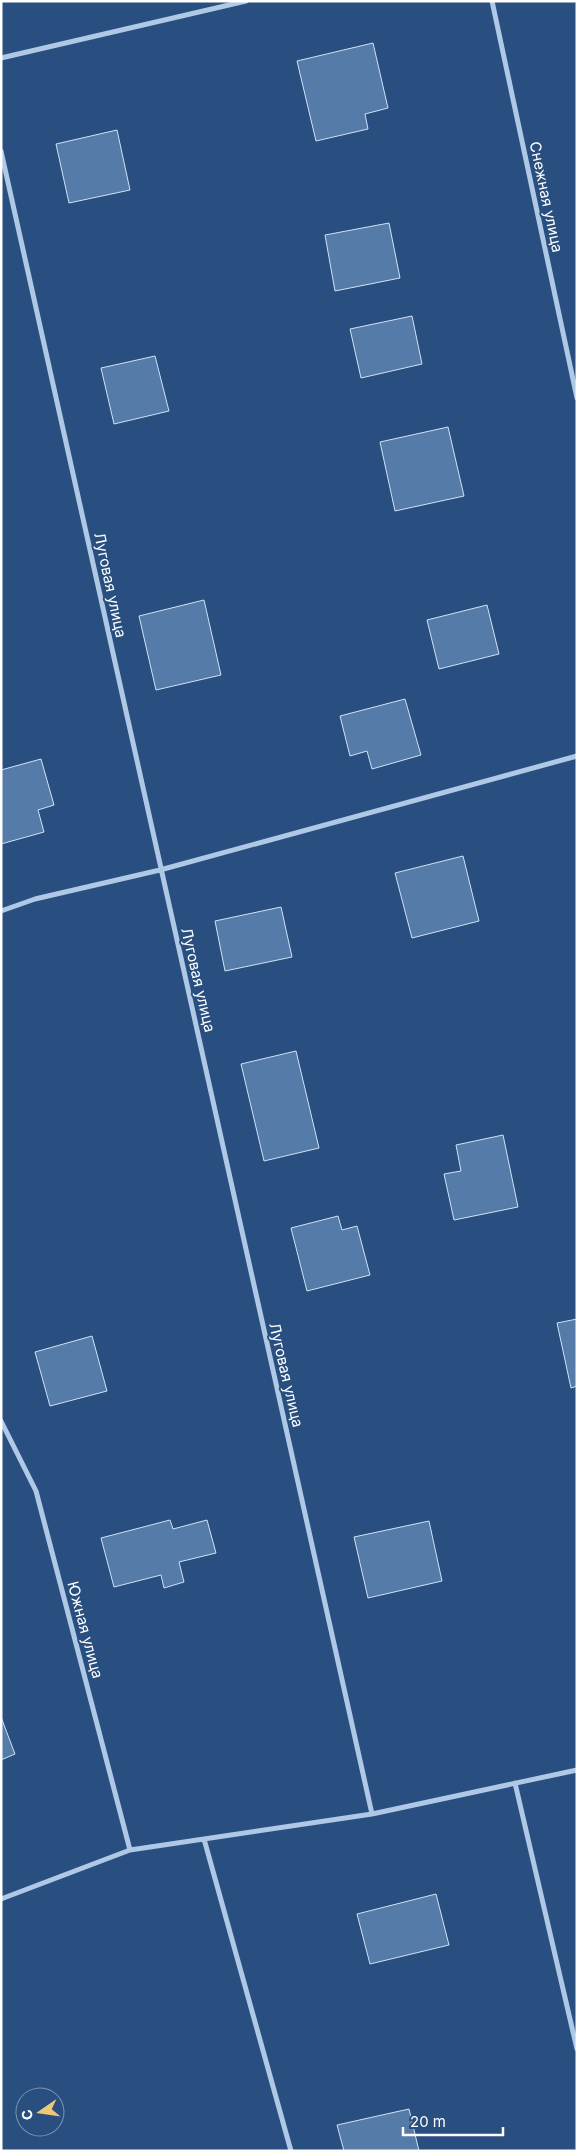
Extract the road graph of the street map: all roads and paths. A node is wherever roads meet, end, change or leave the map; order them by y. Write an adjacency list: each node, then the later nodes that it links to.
1 (246, 1): 3 (street)
2 (492, 1): 5 (street, Снежная улица)
3 (1, 58)
4 (1, 150): 7 (street, Луговая улица)
5 (577, 398)
6 (577, 756): 7 (street)
7 (160, 870): 8 (street); 12 (street, Луговая улица)
8 (1, 911)
9 (1, 1421): 14 (street, Южная улица)
10 (577, 1770): 11 (street)
11 (515, 1783): 12 (street); 16 (street)
12 (372, 1814): 13 (street)
13 (204, 1839): 14 (street); 17 (street)
14 (130, 1850): 15 (street)
15 (1, 1899)
16 (577, 2048)
17 (291, 2151)

